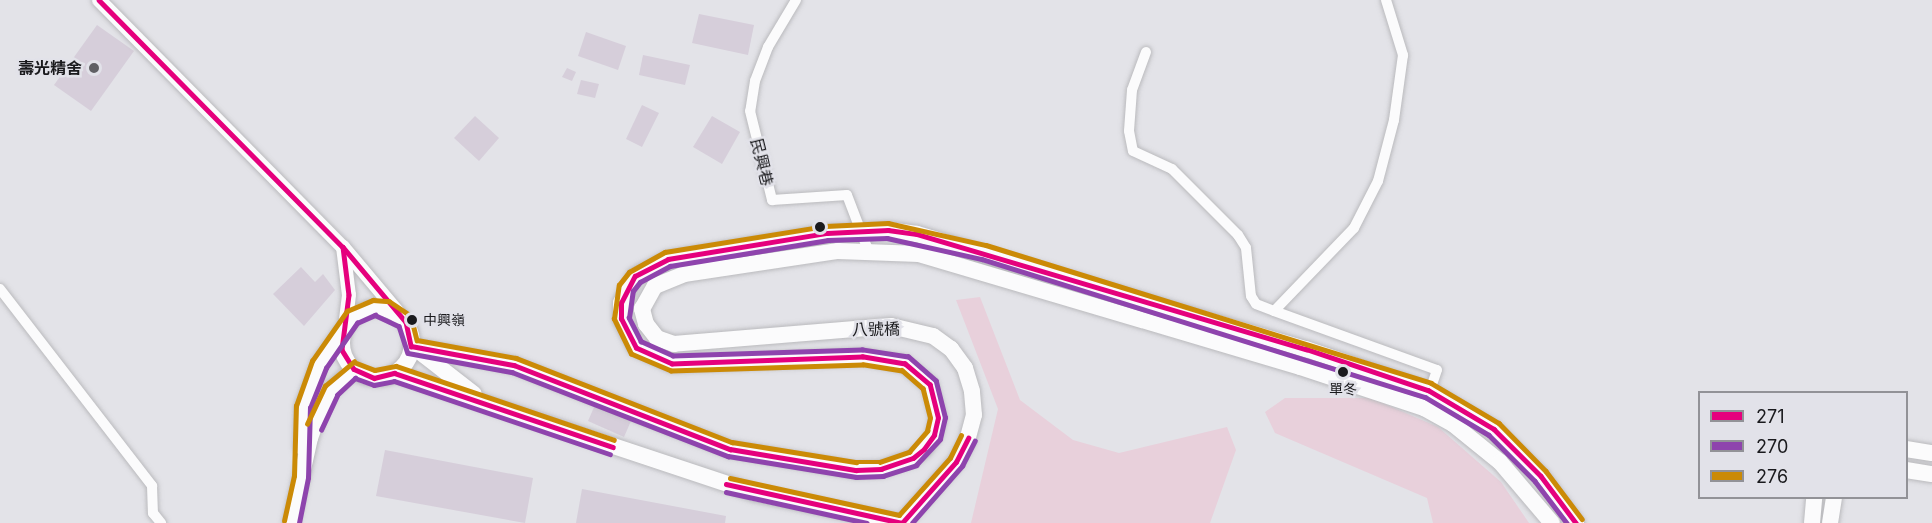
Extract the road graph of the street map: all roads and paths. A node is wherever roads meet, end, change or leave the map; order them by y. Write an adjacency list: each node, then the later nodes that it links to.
1 (99, 0): 6 (street)
2 (796, 0): 5 (street, 民興巷)
3 (1386, 0): 9 (street)
4 (1146, 52): 9 (street)
5 (862, 231): 7 (street, 民興巷); 12 (main road); 15 (main road)
6 (343, 247): 10 (street); 11 (street)
7 (868, 249): 17 (main road, 八號橋); 27 (main road, 八號橋)
8 (0, 289): 25 (street)
9 (1274, 311): 15 (street)
10 (406, 322): 11 (main road); 12 (main road)
11 (345, 327): 13 (main road); 22 (main road)
12 (411, 346): 14 (main road); 16 (main road)
13 (354, 369): 14 (main road); 22 (main road)
14 (394, 373): 16 (main road)
15 (1428, 390): 17 (street); 29 (main road)
16 (484, 402): 27 (main road)
17 (1424, 408): 28 (main road, 八號橋)
18 (1908, 449): 19 (main road)
19 (1932, 453)
20 (1908, 470): 21 (main road)
21 (1932, 474)
22 (301, 477): 26 (main road)
23 (1814, 499): 30 (main road)
24 (1834, 499): 31 (main road)
25 (161, 523)
26 (291, 523)
27 (902, 523)
28 (1552, 523)
29 (1576, 523)
30 (1812, 523)
31 (1830, 523)

